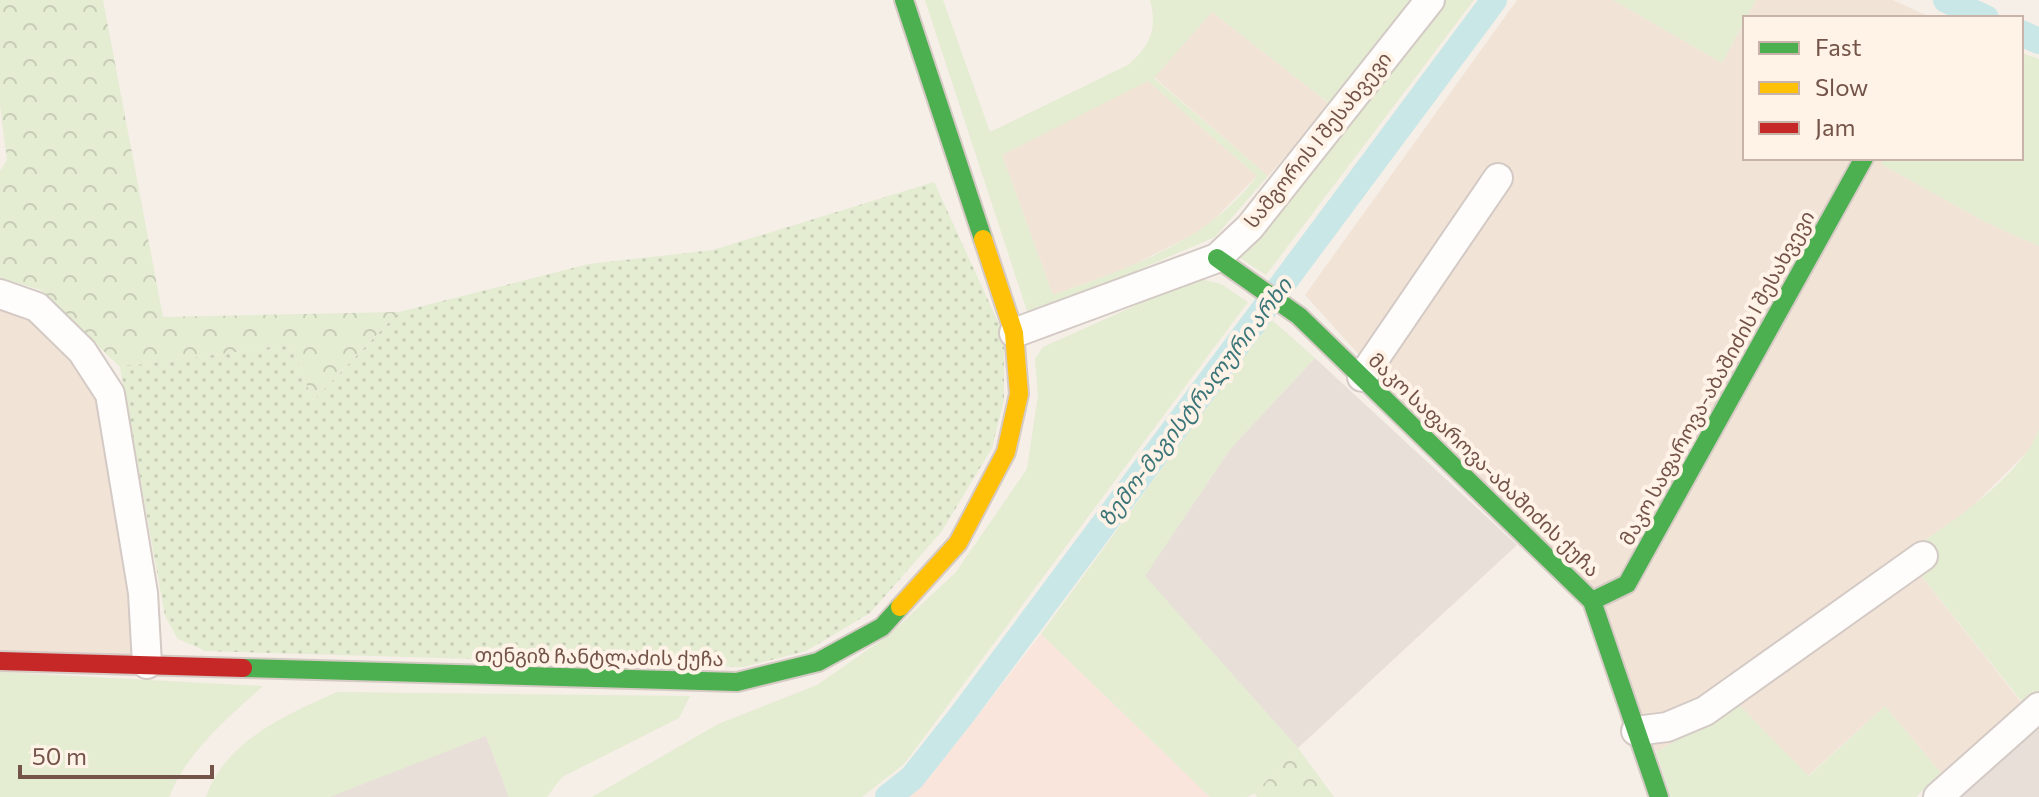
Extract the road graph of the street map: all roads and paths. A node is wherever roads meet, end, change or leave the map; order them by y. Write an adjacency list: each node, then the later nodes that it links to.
1 (904, 0): 7 (street, თენგიზ ჩანტლაძის ქუჩა)
2 (1430, 0): 5 (street, სამგორის I შესახვევი)
3 (1863, 160): 10 (street, მაკო საფაროვა-აბაშიძის I შესახვევი)
4 (1498, 178): 8 (street)
5 (1217, 258): 7 (street, სამგორის I შესახვევი); 8 (street, მაკო საფაროვა-აბაშიძის ქუჩა)
6 (0, 294): 12 (street)
7 (1014, 333): 12 (street, თენგიზ ჩანტლაძის ქუჩა)
8 (1362, 377): 10 (street, მაკო საფაროვა-აბაშიძის ქუჩა)
9 (1923, 556): 14 (street)
10 (1592, 601): 14 (street, მაკო საფაროვა-აბაშიძის ქუჩა)
11 (0, 661): 12 (street, თენგიზ ჩანტლაძის ქუჩა)
12 (147, 664)
13 (2039, 707): 16 (street)
14 (1636, 731): 15 (street, მაკო საფაროვა-აბაშიძის ქუჩა)
15 (1659, 797)
16 (1938, 797)

